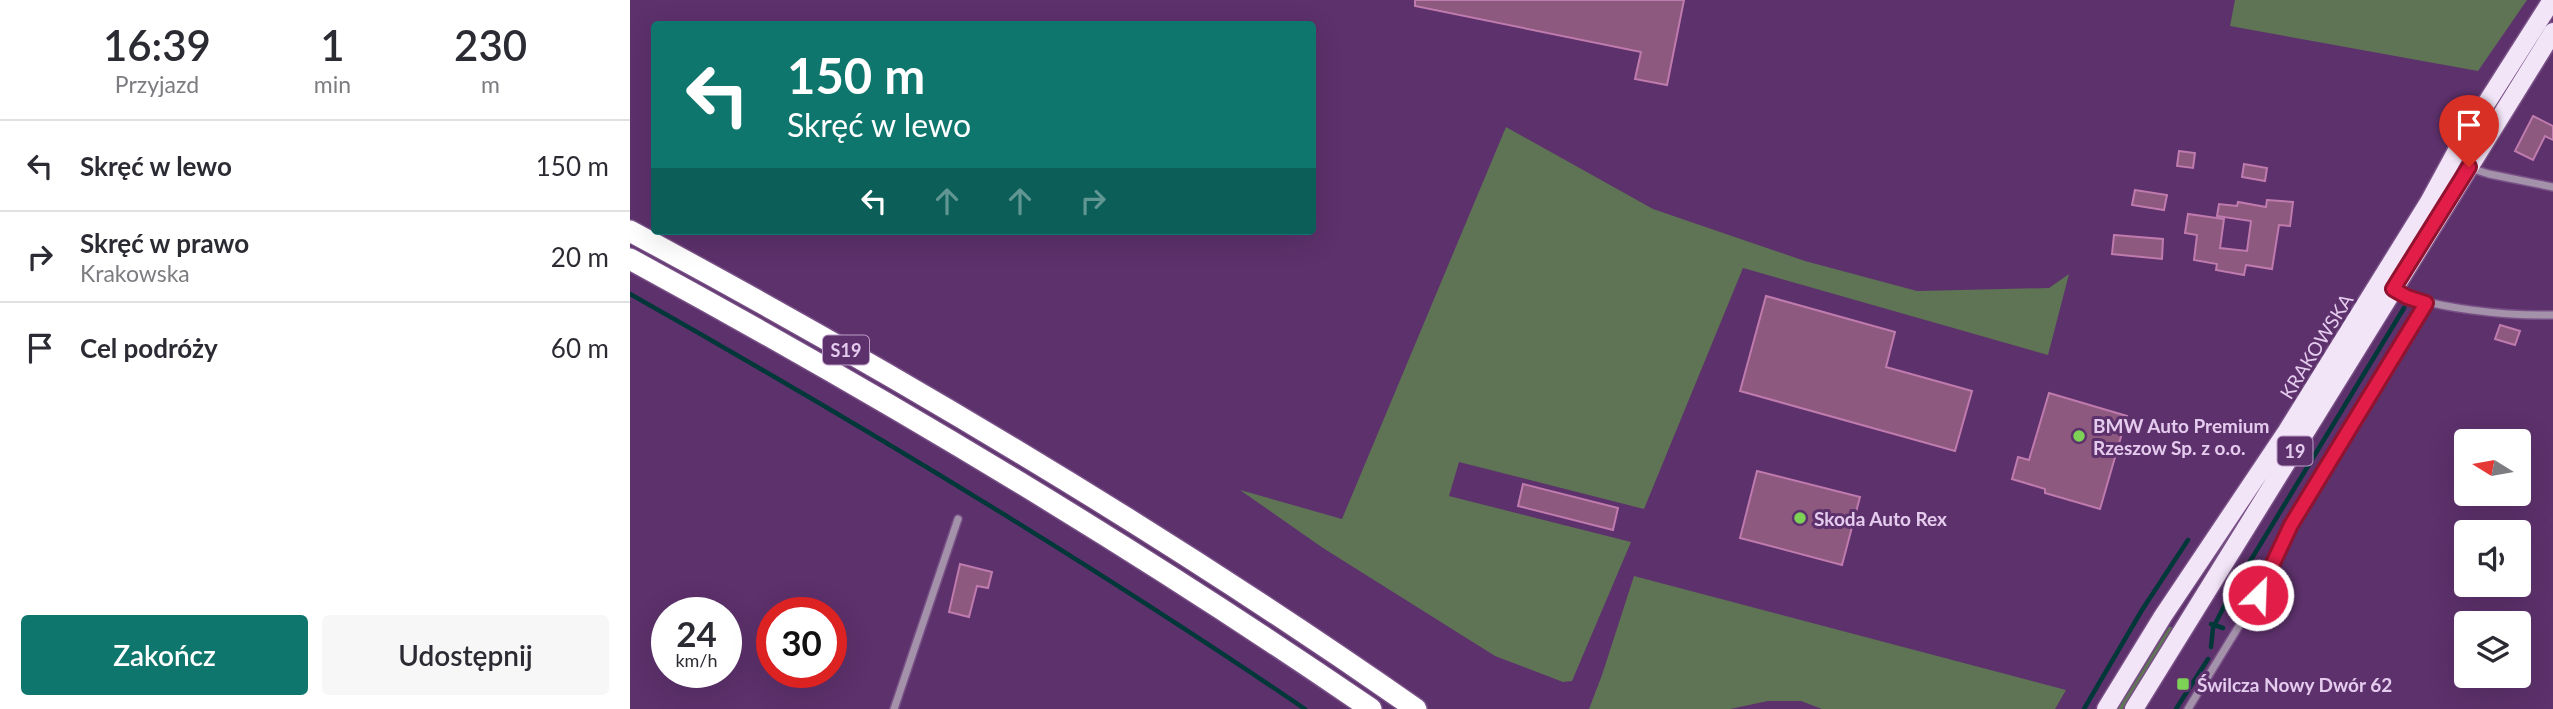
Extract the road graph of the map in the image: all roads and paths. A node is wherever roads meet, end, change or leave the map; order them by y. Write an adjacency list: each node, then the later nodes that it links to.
1 (2552, 0): 7 (main road, KRAKOWSKA / 19)
2 (2553, 32): 3 (main road, KRAKOWSKA / 19)
3 (2469, 167): 4 (street); 7 (main road, KRAKOWSKA / 19)
4 (2553, 187)
5 (630, 230): 13 (highway, S19)
6 (630, 259): 12 (highway, S19)
7 (2387, 286): 8 (street); 14 (main road, KRAKOWSKA / 19); 15 (main road, KRAKOWSKA / 19)
8 (2426, 303): 9 (street); 16 (street)
9 (2553, 315)
10 (958, 519): 11 (street)
11 (894, 709)
12 (1371, 709)
13 (1416, 709)
14 (2106, 709)
15 (2134, 709)
16 (2188, 709)

